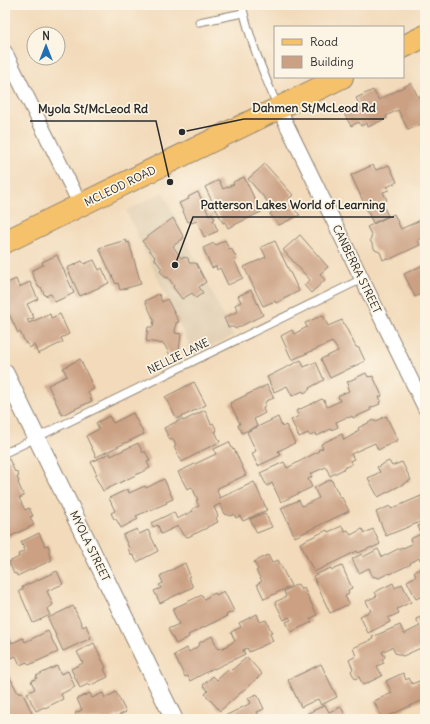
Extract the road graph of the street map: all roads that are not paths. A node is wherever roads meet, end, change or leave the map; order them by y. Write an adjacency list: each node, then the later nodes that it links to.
1 (243, 9): 2 (lane); 7 (lane)
2 (199, 22)
3 (425, 36): 4 (main road)
4 (404, 46)
5 (5, 52): 8 (street)
6 (340, 78): 7 (main road, MCLEOD ROAD)
7 (279, 109): 8 (main road, MCLEOD ROAD); 10 (street, CANBERRA STREET)
8 (81, 206): 9 (main road, MCLEOD ROAD)
9 (5, 242)
10 (362, 278): 12 (street, CANBERRA STREET); 13 (lane, NELLIE LANE)
11 (5, 372): 13 (street, MYOLA STREET)
12 (425, 408)
13 (37, 438): 14 (lane, NELLIE LANE); 15 (street, MYOLA STREET)
14 (5, 453)
15 (174, 719)

